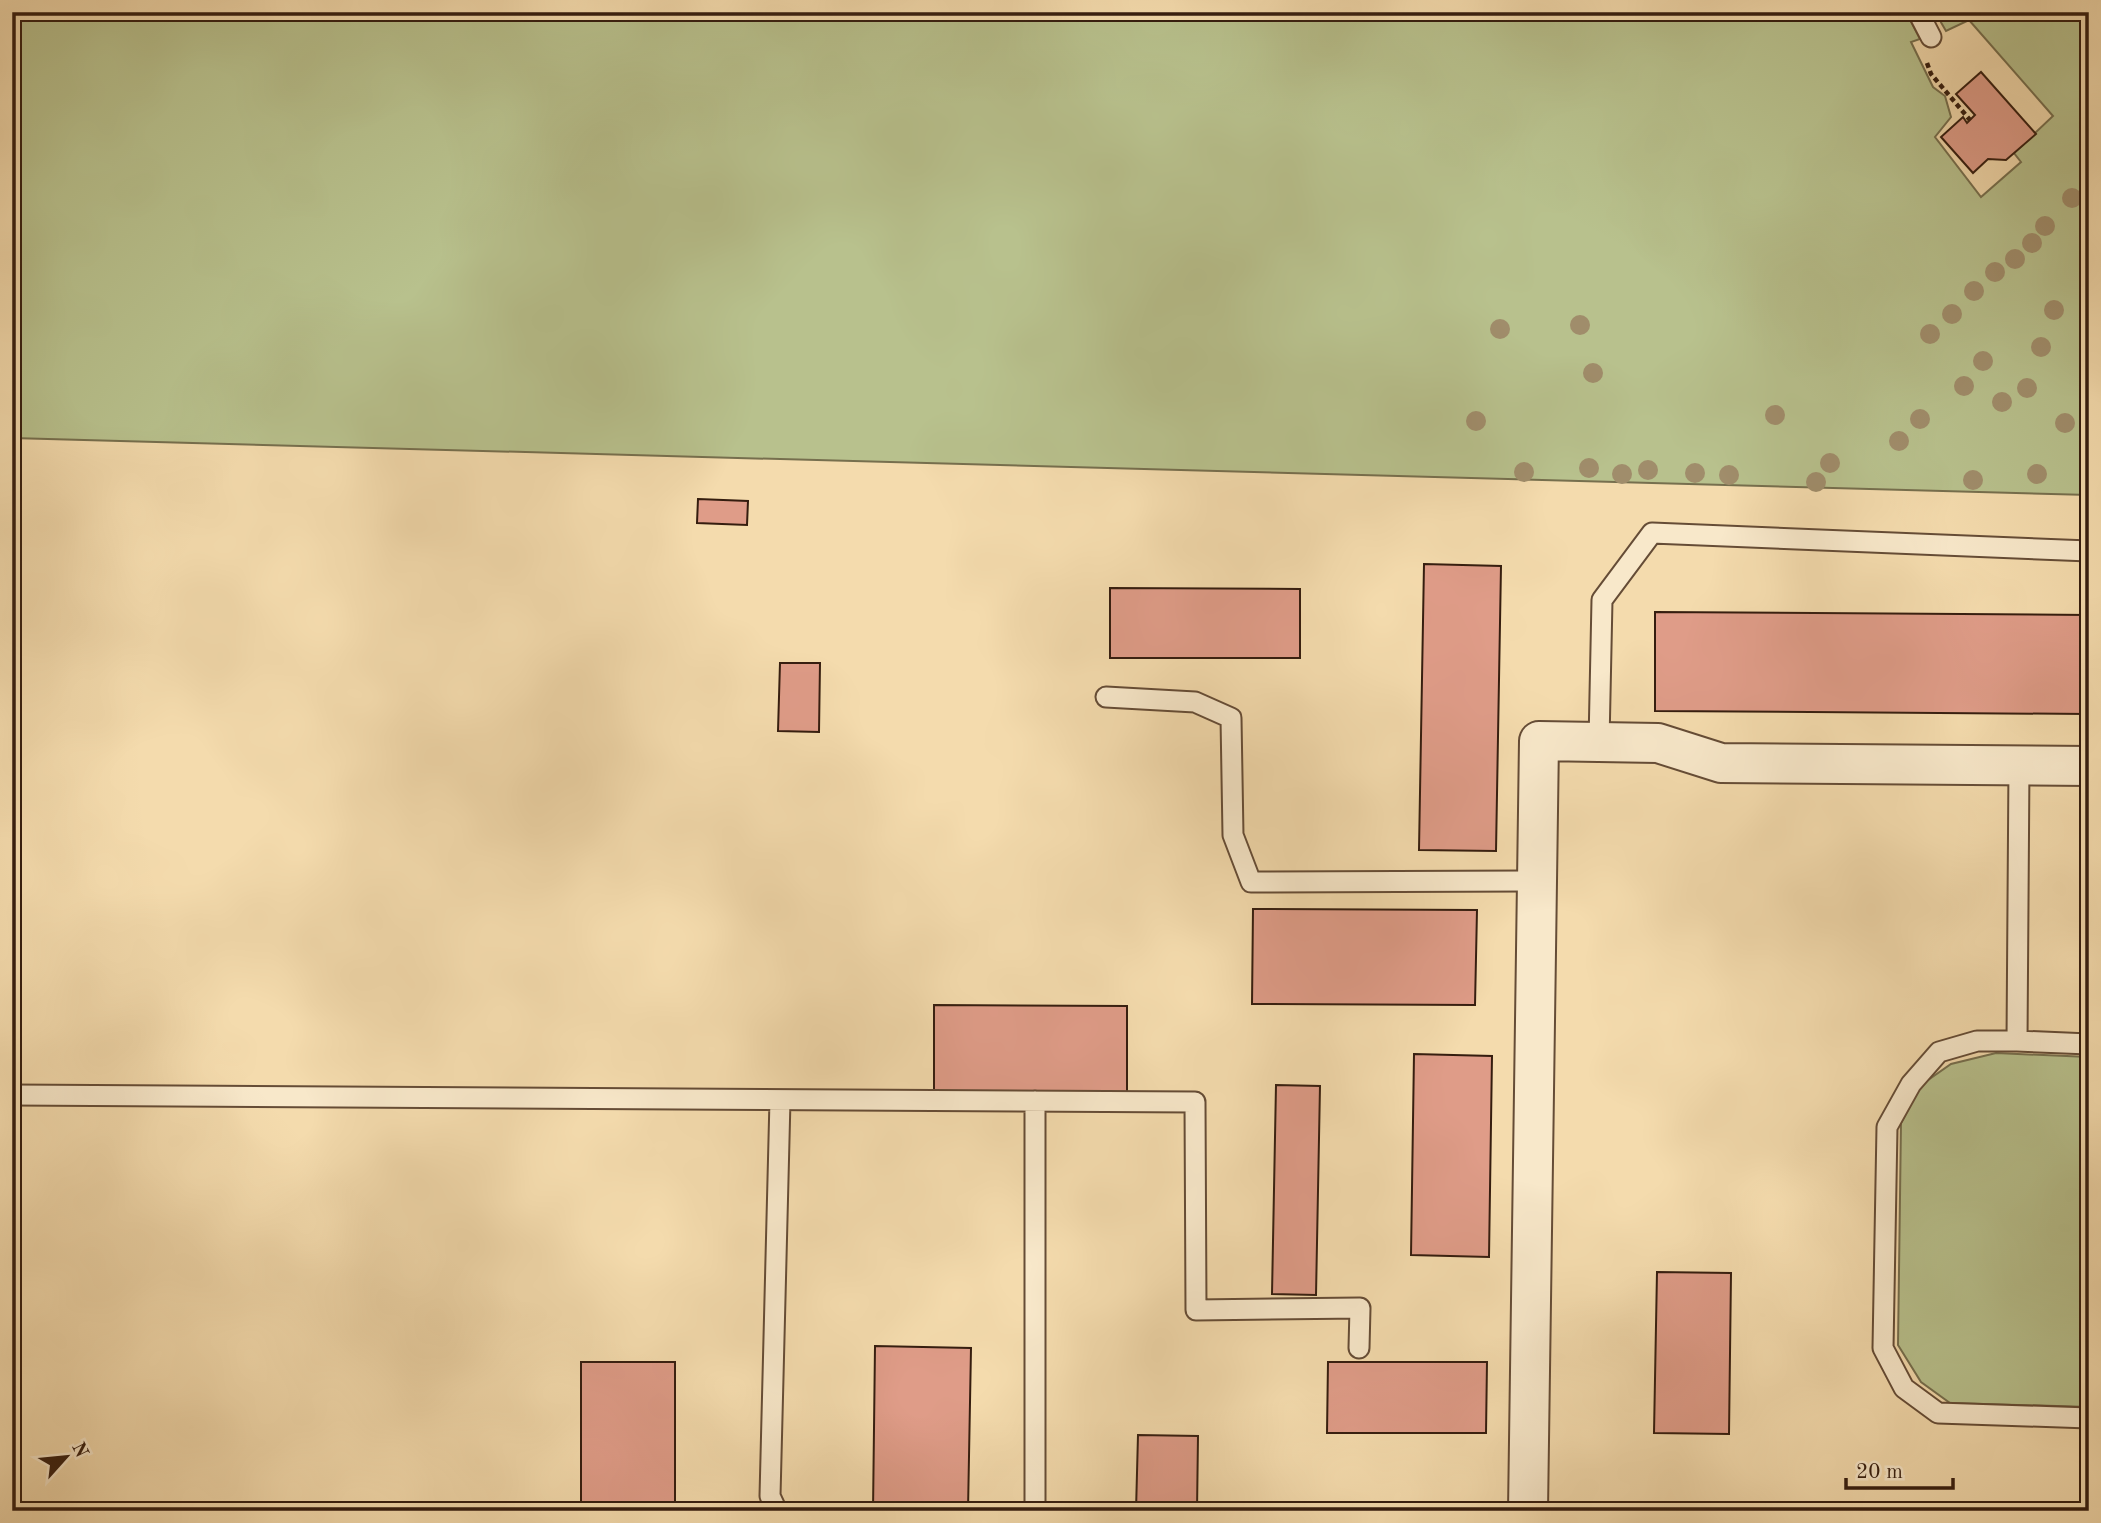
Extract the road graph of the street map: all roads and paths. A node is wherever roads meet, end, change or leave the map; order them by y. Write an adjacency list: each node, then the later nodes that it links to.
1 (1918, 12): 2 (lane)
2 (1931, 37): 3 (path)
3 (1970, 120)
4 (2089, 551): 6 (lane)
5 (1106, 697): 9 (lane)
6 (1599, 742): 7 (street); 9 (street)
7 (2019, 765): 8 (street); 10 (lane)
8 (2089, 766)
9 (1537, 881): 19 (street)
10 (2017, 1041): 11 (lane); 16 (lane)
11 (2089, 1044)
12 (12, 1095): 13 (lane)
13 (780, 1100): 14 (lane); 17 (lane)
14 (1035, 1101): 15 (lane); 18 (lane)
15 (1359, 1348)
16 (2089, 1418)
17 (777, 1511)
18 (1035, 1511)
19 (1528, 1511)

